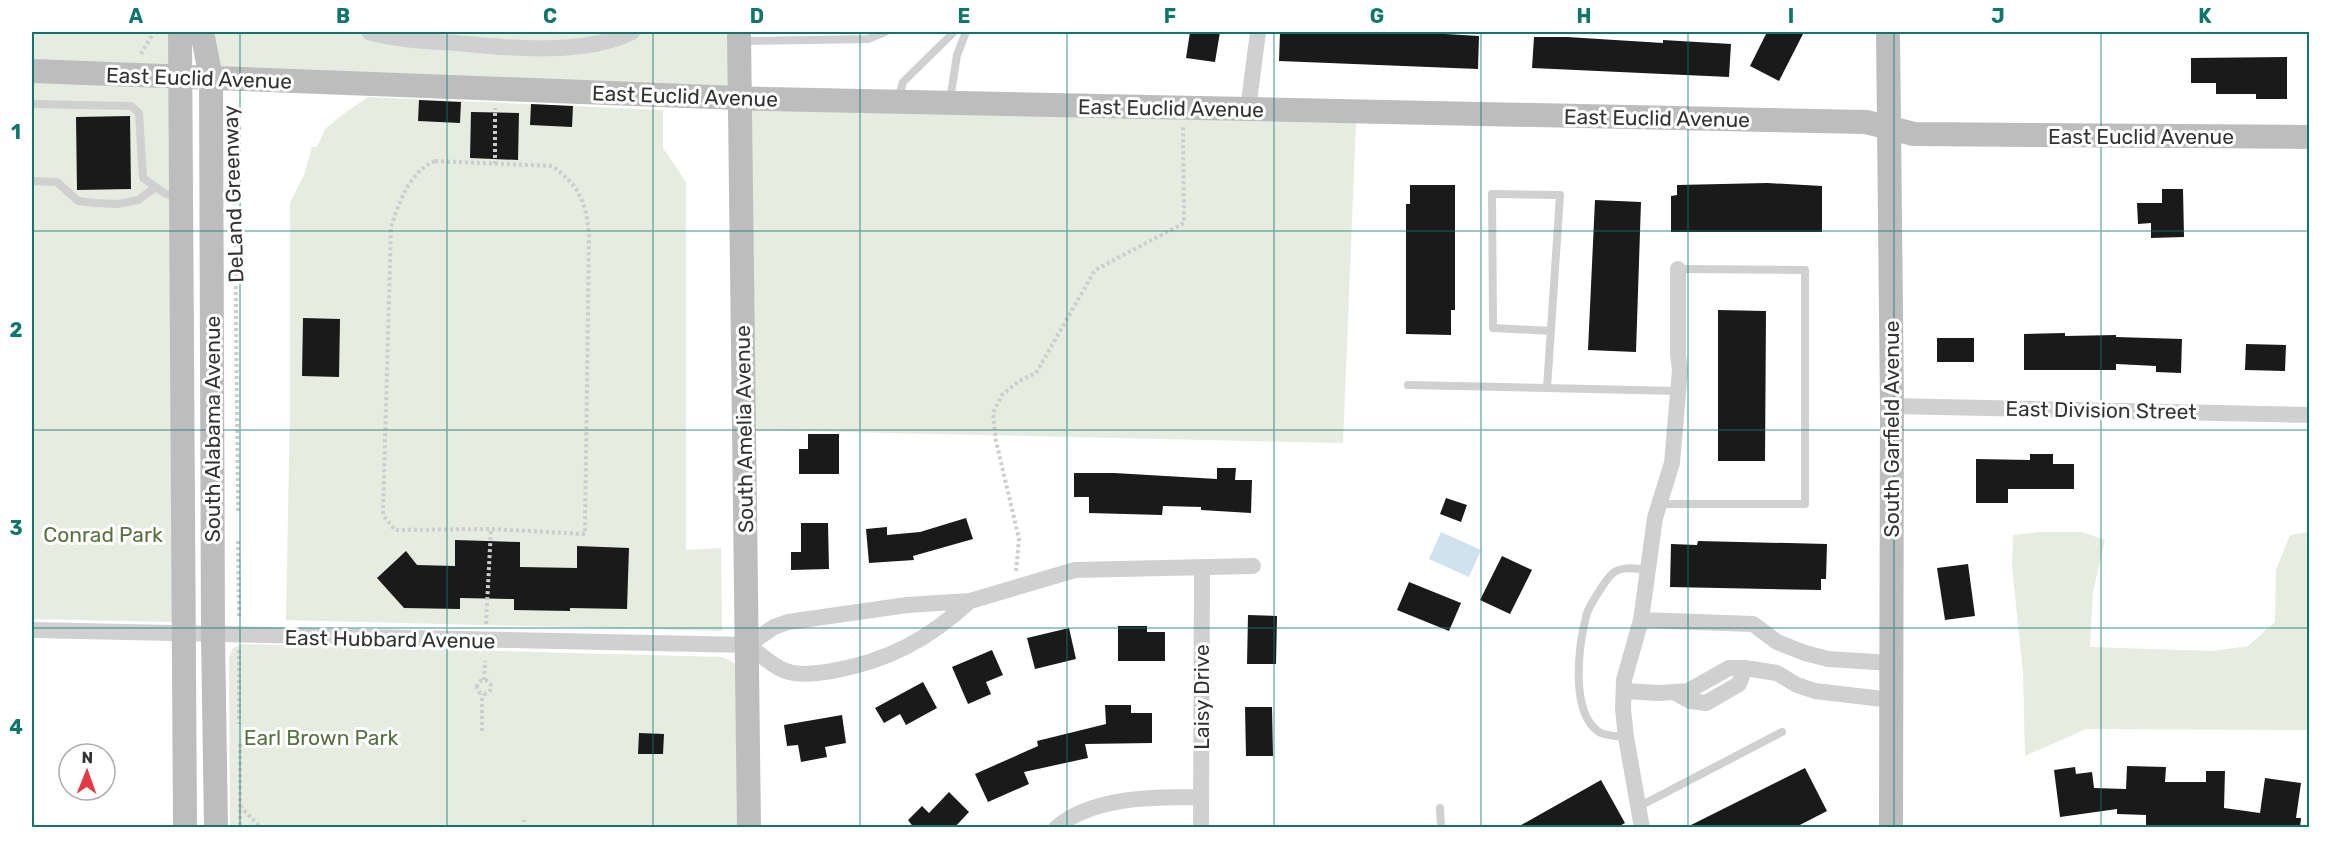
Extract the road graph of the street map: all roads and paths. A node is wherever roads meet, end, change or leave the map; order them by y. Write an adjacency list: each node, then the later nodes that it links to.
1 (180, 32): 12 (street, South Alabama Avenue)
2 (202, 32): 13 (street, South Alabama Avenue)
3 (369, 32): 4 (street)
4 (632, 32)
5 (885, 32): 10 (lane)
6 (954, 32): 15 (lane)
7 (966, 32): 17 (lane)
8 (1258, 32): 20 (street)
9 (1888, 32): 21 (street, South Garfield Avenue)
10 (739, 36): 14 (street, South Amelia Avenue)
11 (32, 71): 12 (street, East Euclid Avenue)
12 (180, 77): 13 (street, East Euclid Avenue); 25 (street, South Alabama Avenue)
13 (211, 78): 14 (street, East Euclid Avenue); 47 (street, South Alabama Avenue)
14 (738, 99): 15 (street, East Euclid Avenue); 49 (street, South Amelia Avenue)
15 (897, 102): 17 (street, East Euclid Avenue)
16 (232, 103): 34 (path, DeLand Greenway)
17 (950, 103): 19 (street, East Euclid Avenue)
18 (32, 104): 24 (lane)
19 (1183, 108): 20 (street, East Euclid Avenue); 40 (path)
20 (1248, 110): 21 (street, East Euclid Avenue)
21 (1889, 128): 22 (street, East Euclid Avenue); 31 (street, South Garfield Avenue)
22 (2310, 137)
23 (32, 181): 24 (lane)
24 (156, 187): 25 (lane)
25 (180, 199): 46 (street, South Alabama Avenue)
26 (1678, 269): 30 (street); 33 (lane)
27 (1551, 331): 27 (lane); 29 (lane)
28 (1408, 385): 29 (lane)
29 (1547, 388): 30 (lane)
30 (1678, 391): 33 (street)
31 (1892, 406): 32 (street, East Division Street); 51 (street, South Garfield Avenue)
32 (2310, 415)
33 (1659, 504): 39 (street)
34 (238, 513)
35 (491, 529): 35 (path); 45 (path)
36 (238, 542): 42 (path)
37 (1253, 566): 38 (street)
38 (1202, 567): 40 (street); 61 (street, Laisy Drive)
39 (1648, 570): 43 (street); 59 (lane)
40 (1015, 586): 41 (street)
41 (970, 600): 49 (street); 49 (street)
42 (238, 617)
43 (1641, 620): 51 (street); 53 (street)
44 (32, 630): 46 (street, East Hubbard Avenue)
45 (485, 630)
46 (185, 633): 47 (street, East Hubbard Avenue); 66 (street, South Alabama Avenue)
47 (213, 635): 49 (street, East Hubbard Avenue); 67 (street, South Alabama Avenue)
48 (239, 643): 56 (path)
49 (748, 645): 71 (street, South Amelia Avenue)
50 (485, 661): 52 (path)
51 (1891, 663): 55 (street, South Garfield Avenue)
52 (484, 680): 54 (path); 54 (path)
53 (1624, 691): 55 (street); 59 (street)
54 (482, 694): 57 (path)
55 (1891, 700): 76 (street, South Garfield Avenue)
56 (239, 724)
57 (482, 730)
58 (1782, 732): 63 (lane)
59 (1626, 737): 63 (street)
60 (240, 744): 62 (path)
61 (1201, 797): 72 (street); 73 (street, Laisy Drive)
62 (240, 805): 68 (path); 69 (path)
63 (1640, 806): 75 (street)
64 (1440, 808): 74 (lane)
65 (524, 820): 70 (path)
66 (185, 828)
67 (216, 828)
68 (240, 828)
69 (261, 828)
70 (524, 828)
71 (749, 828)
72 (1056, 828)
73 (1201, 828)
74 (1441, 828)
75 (1642, 828)
76 (1891, 828)

